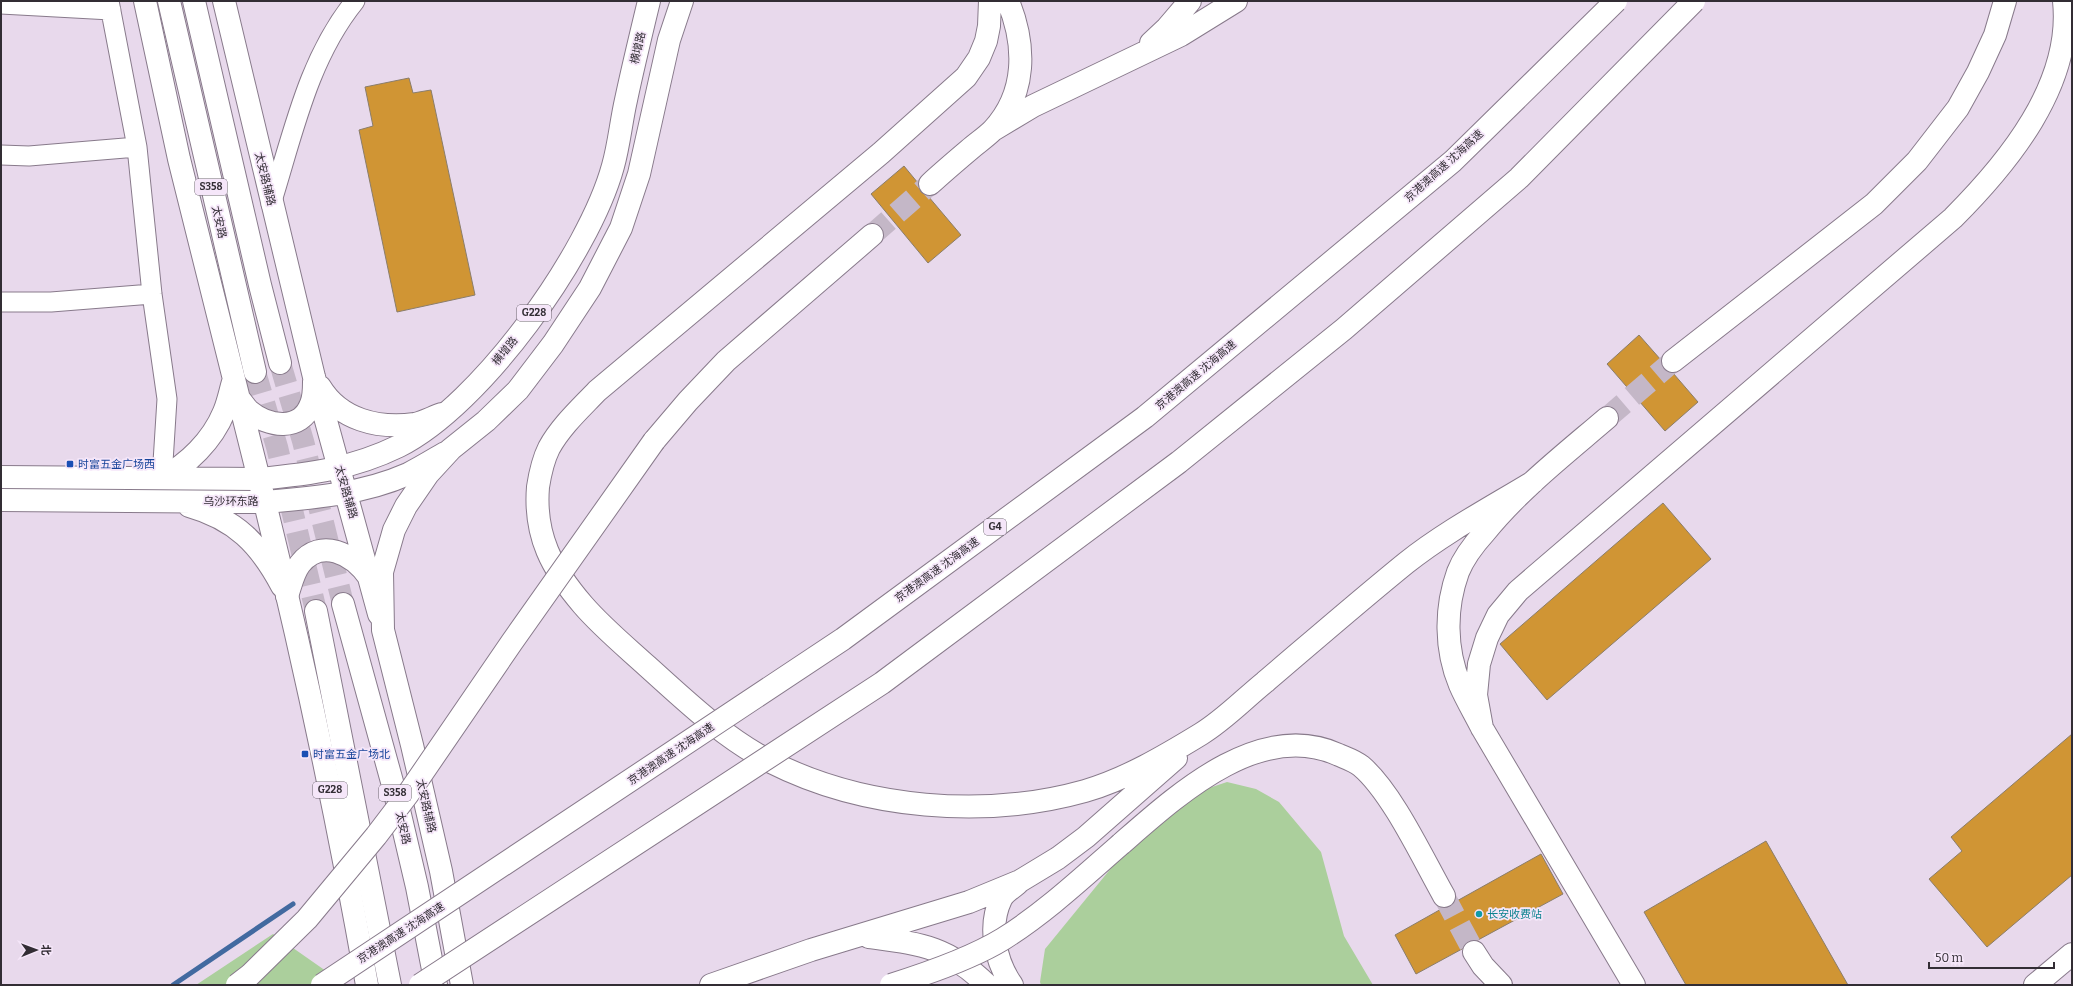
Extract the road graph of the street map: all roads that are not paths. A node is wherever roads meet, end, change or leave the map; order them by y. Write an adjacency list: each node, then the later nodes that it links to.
1 (145, 1): 31 (main road)
2 (169, 1): 29 (main road, 太安路 / S358)
3 (194, 1): 28 (main road, S358)
4 (224, 1): 23 (main road, 太安路辅路)
5 (355, 1): 23 (street)
6 (649, 1): 32 (main road, 横增路 / G228)
7 (682, 1): 34 (main road, G228)
8 (990, 1): 50 (main road)
9 (1008, 1): 19 (main road)
10 (1190, 1): 18 (main road)
11 (1236, 1): 18 (main road)
12 (1616, 1): 57 (main road, 京港澳高速 沈海高速 / G4, bridge)
13 (1694, 1): 60 (main road, bridge)
14 (2006, 1): 27 (main road)
15 (2064, 1): 49 (main road)
16 (1, 4): 17 (street)
17 (110, 6): 20 (street)
18 (1137, 56): 19 (main road)
19 (993, 130): 22 (main road)
20 (137, 147): 21 (street); 25 (street)
21 (1, 156)
22 (930, 184)
23 (271, 204): 30 (main road, 太安路辅路)
24 (872, 236): 56 (main road, bridge)
25 (152, 294): 26 (street); 37 (street)
26 (1, 302)
27 (1673, 361)
28 (280, 363)
29 (255, 372)
30 (314, 377): 31 (main road); 32 (main road); 35 (main road, 太安路辅路)
31 (235, 388): 37 (main road); 38 (main road)
32 (444, 414): 35 (main road, 横增路 / G228)
33 (1607, 418): 39 (main road)
34 (451, 449): 40 (main road, 乌沙环东路); 48 (main road, G228)
35 (340, 469): 38 (main road, 横增路 / G228); 40 (main road, 太安路辅路)
36 (1, 477): 37 (main road, 乌沙环东路)
37 (162, 478): 38 (main road, 乌沙环东路)
38 (259, 479): 43 (main road, G228)
39 (1533, 482): 49 (main road); 50 (main road)
40 (346, 492): 43 (main road, 乌沙环东路); 44 (main road, 太安路辅路)
41 (1, 500): 42 (main road, 乌沙环东路)
42 (171, 501): 43 (main road, 乌沙环东路); 45 (main road)
43 (264, 502): 45 (main road, G228)
44 (369, 578): 45 (main road); 48 (main road, 太安路辅路)
45 (287, 596): 58 (main road, G228)
46 (343, 604): 61 (main road, 太安路 / S358)
47 (316, 611): 59 (main road)
48 (383, 630): 62 (main road, 太安路辅路)
49 (1482, 728): 68 (main road)
50 (1206, 731): 51 (main road)
51 (1020, 881): 53 (main road); 66 (main road)
52 (1444, 896): 64 (main road, bridge)
53 (862, 936): 63 (main road); 65 (main road)
54 (1474, 952): 67 (main road)
55 (2072, 954): 69 (main road)
56 (237, 985)
57 (322, 985)
58 (367, 985)
59 (390, 985)
60 (420, 985)
61 (436, 985)
62 (462, 985)
63 (711, 985)
64 (891, 985)
65 (987, 985)
66 (1012, 985)
67 (1501, 985)
68 (1634, 985)
69 (2036, 985)

